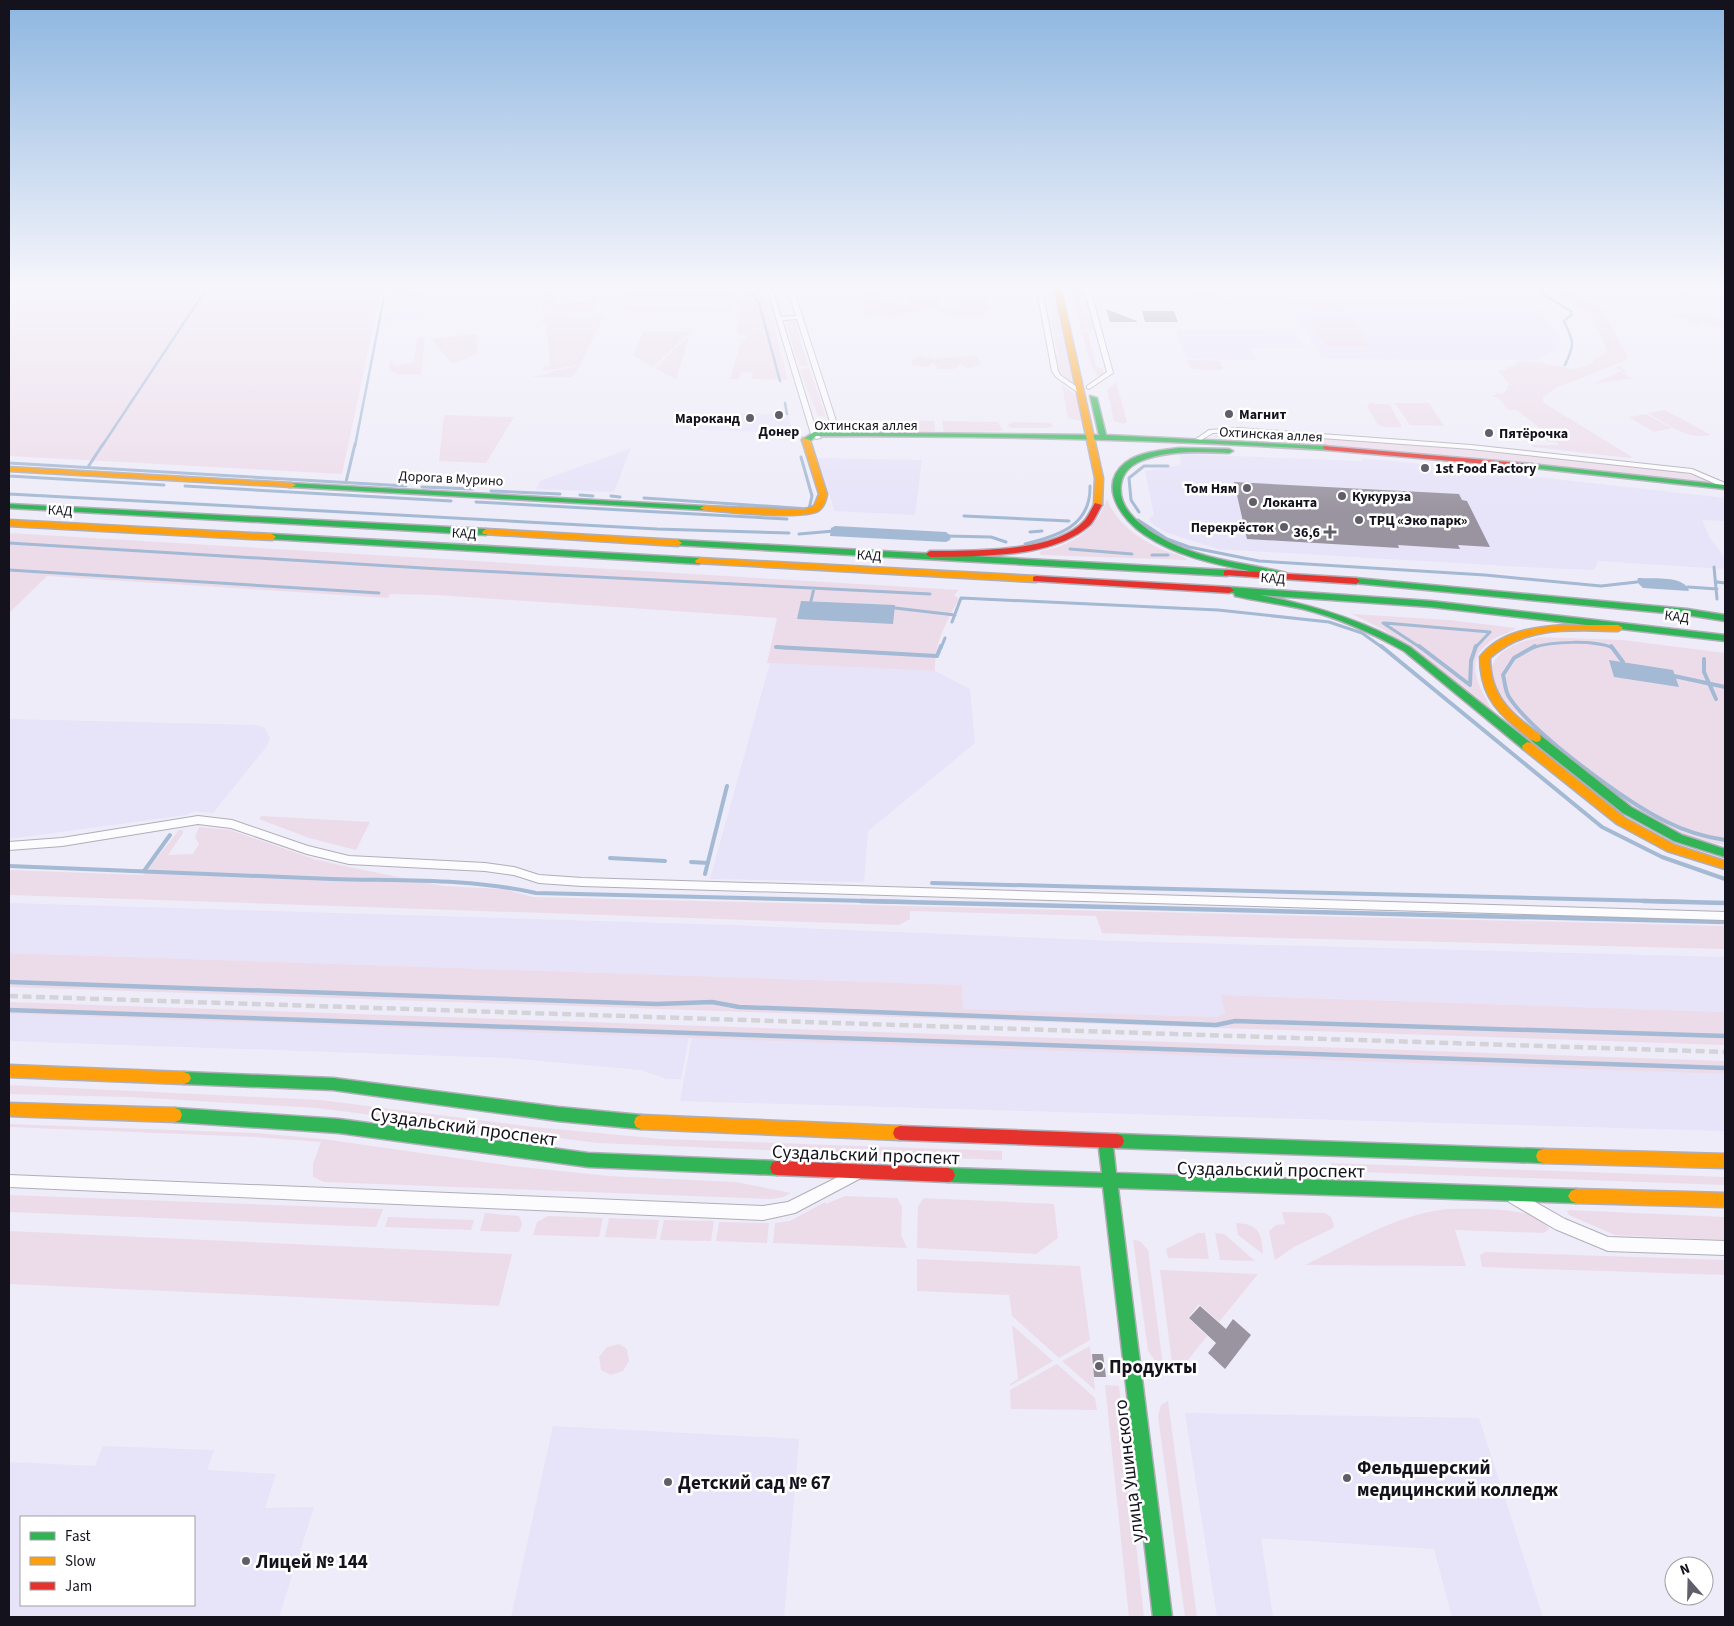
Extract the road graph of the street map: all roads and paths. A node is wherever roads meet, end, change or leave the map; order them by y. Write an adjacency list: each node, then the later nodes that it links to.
1 (791, 361): 10 (street)
2 (814, 361): 8 (street)
3 (1053, 361): 7 (street)
4 (1078, 361): 7 (main road)
5 (1081, 361): 7 (main road)
6 (1107, 361): 7 (street)
7 (1086, 390): 11 (main road)
8 (836, 428): 9 (street); 10 (street)
9 (850, 434): 10 (main road, Охтинская аллея); 11 (main road, Охтинская аллея)
10 (813, 435): 11 (main road, Охтинская аллея); 13 (main road, Дорога в Мурино)
11 (1096, 438): 12 (main road, Охтинская аллея); 14 (main road, Охтинская аллея); 18 (main road)
12 (1391, 458): 15 (main road, Охтинская аллея); 19 (main road)
13 (9, 469)
14 (1725, 487)
15 (1725, 492)
16 (9, 506): 18 (main road, КАД)
17 (9, 523): 20 (main road, КАД)
18 (894, 555): 19 (main road, КАД)
19 (1290, 576): 21 (main road, КАД)
20 (1199, 588): 22 (main road, КАД); 26 (main road)
21 (1725, 618)
22 (1649, 628): 23 (main road, КАД); 25 (main road)
23 (1725, 638)
24 (9, 846): 27 (street)
25 (1725, 853)
26 (1725, 865)
27 (1725, 916)
28 (9, 1071): 30 (main road, Суздальский проспект)
29 (9, 1109): 32 (main road, Суздальский проспект)
30 (1105, 1141): 31 (main road, Суздальский проспект); 34 (main road, улица Ушинского)
31 (1725, 1161)
32 (862, 1172): 33 (street); 34 (main road, Суздальский проспект)
33 (9, 1181)
34 (1110, 1182): 35 (main road, Суздальский проспект); 38 (main road, улица Ушинского)
35 (1504, 1192): 36 (main road, Суздальский проспект); 37 (street)
36 (1725, 1200)
37 (1725, 1248)
38 (1163, 1617)

